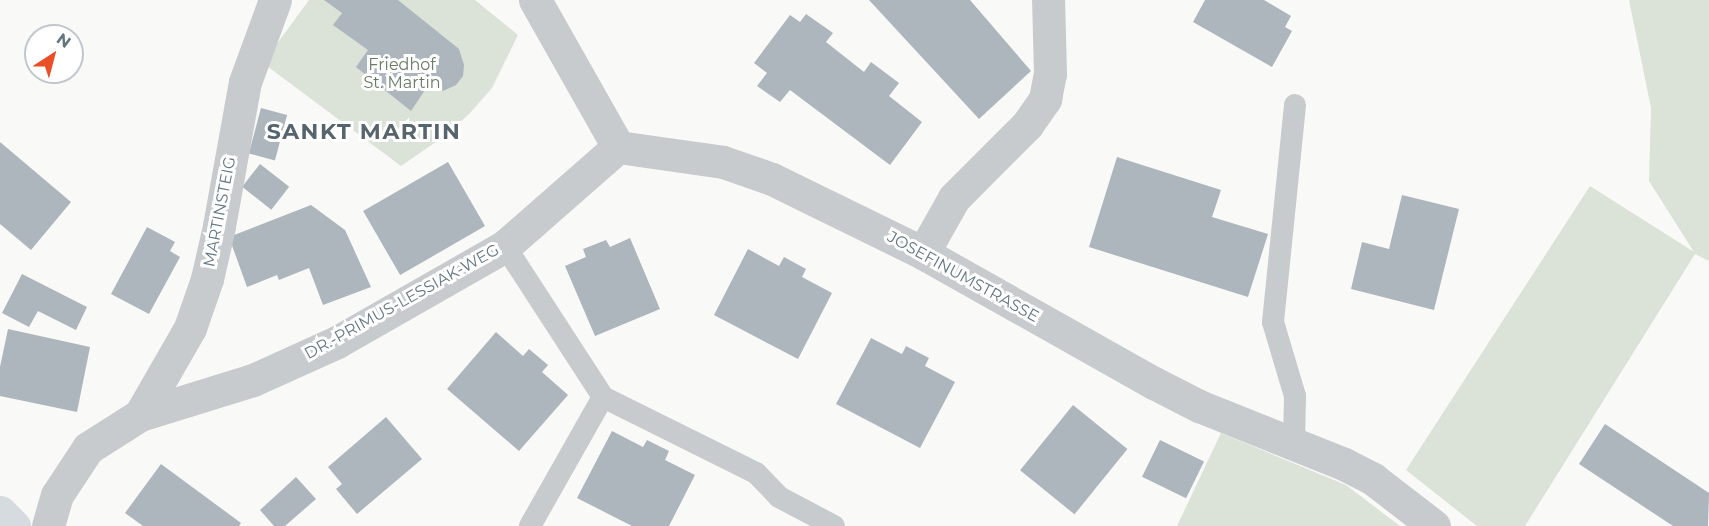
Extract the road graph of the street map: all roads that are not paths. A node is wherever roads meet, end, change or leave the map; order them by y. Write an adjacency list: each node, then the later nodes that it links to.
1 (275, 0): 9 (street, MARTINSTEIG)
2 (1048, 0): 7 (street)
3 (534, 1): 5 (street)
4 (1295, 105): 10 (lane)
5 (618, 147): 6 (street, DR.-PRIMUS-LESSIAK-WEG); 7 (street, JOSEFINUMSTRASSE)
6 (505, 246): 8 (lane); 9 (street, DR.-PRIMUS-LESSIAK-WEG)
7 (924, 253): 10 (street, JOSEFINUMSTRASSE)
8 (603, 397): 14 (lane); 15 (lane)
9 (140, 415): 13 (street, DR.-PRIMUS-LESSIAK-WEG)
10 (1294, 443): 16 (street, JOSEFINUMSTRASSE)
11 (0, 512): 12 (street)
12 (14, 526)
13 (48, 526)
14 (530, 526)
15 (834, 526)
16 (1434, 526)

